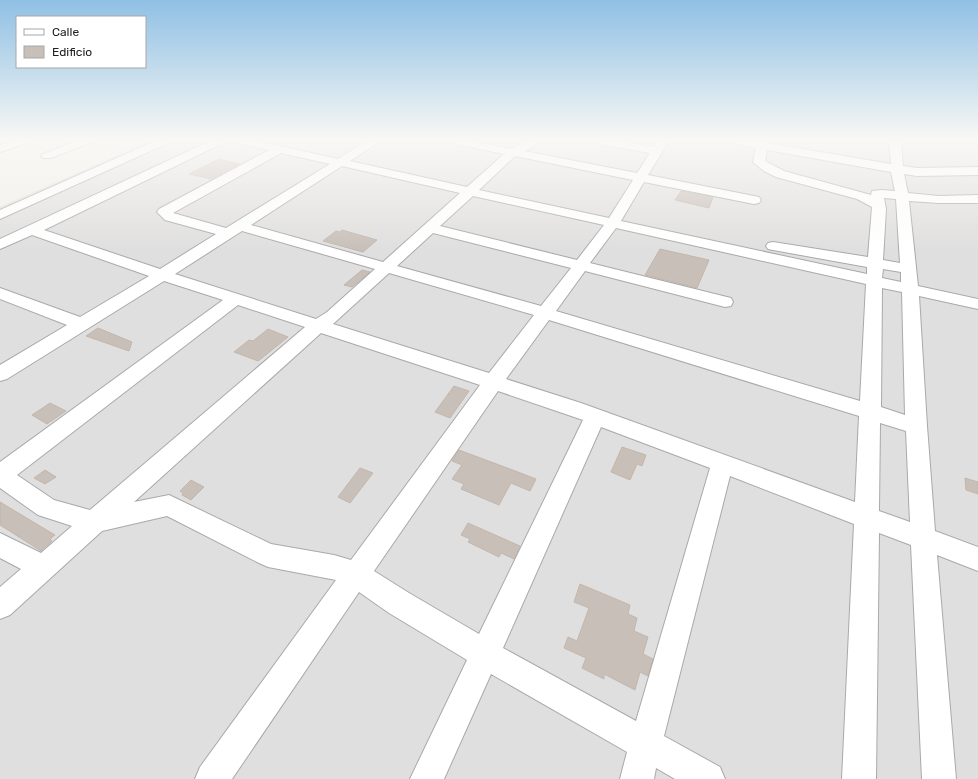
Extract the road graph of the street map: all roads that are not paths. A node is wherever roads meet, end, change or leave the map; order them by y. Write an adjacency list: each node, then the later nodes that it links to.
1 (83, 177): 16 (street)
2 (143, 177): 19 (street)
3 (228, 177): 20 (street)
4 (317, 177): 20 (street)
5 (408, 177): 11 (street)
6 (486, 177): 11 (street)
7 (638, 177): 10 (street)
8 (792, 177): 15 (street)
9 (898, 177): 12 (street)
10 (641, 178): 14 (street); 17 (street)
11 (471, 192): 17 (street); 18 (street)
12 (902, 197): 13 (street); 15 (street); 26 (street)
13 (978, 199)
14 (754, 200)
15 (878, 205): 24 (street)
16 (0, 215)
17 (615, 218): 22 (street); 24 (street)
18 (432, 228): 22 (street); 23 (street)
19 (32, 230): 21 (street); 25 (street)
20 (234, 230): 23 (street); 25 (street)
21 (0, 245)
22 (581, 264): 29 (street); 31 (street)
23 (387, 268): 31 (street); 33 (street)
24 (874, 272): 26 (street); 26 (street); 36 (street)
25 (162, 275): 28 (street); 32 (street)
26 (909, 279): 30 (street); 38 (street)
27 (0, 293): 32 (street)
28 (235, 299): 33 (street); 40 (street)
29 (724, 302)
30 (978, 304)
31 (545, 313): 35 (street); 36 (street)
32 (81, 324): 34 (street)
33 (319, 325): 35 (street); 42 (street)
34 (0, 374)
35 (494, 381): 37 (street); 47 (street)
36 (870, 412): 38 (street); 41 (street)
37 (595, 417): 39 (street); 49 (street)
38 (916, 426): 43 (street)
39 (722, 465): 41 (street); 50 (street)
40 (0, 475): 42 (street)
41 (866, 519): 43 (street); 55 (street)
42 (94, 522): 46 (street); 47 (street)
43 (923, 540): 45 (street); 56 (street)
44 (0, 545): 46 (street)
45 (978, 560)
46 (43, 567): 48 (street)
47 (356, 574): 49 (street); 51 (street)
48 (0, 605)
49 (484, 654): 50 (street); 52 (street)
50 (645, 745): 53 (street); 54 (street)
51 (212, 779)
52 (427, 779)
53 (638, 779)
54 (708, 779)
55 (860, 779)
56 (939, 779)

